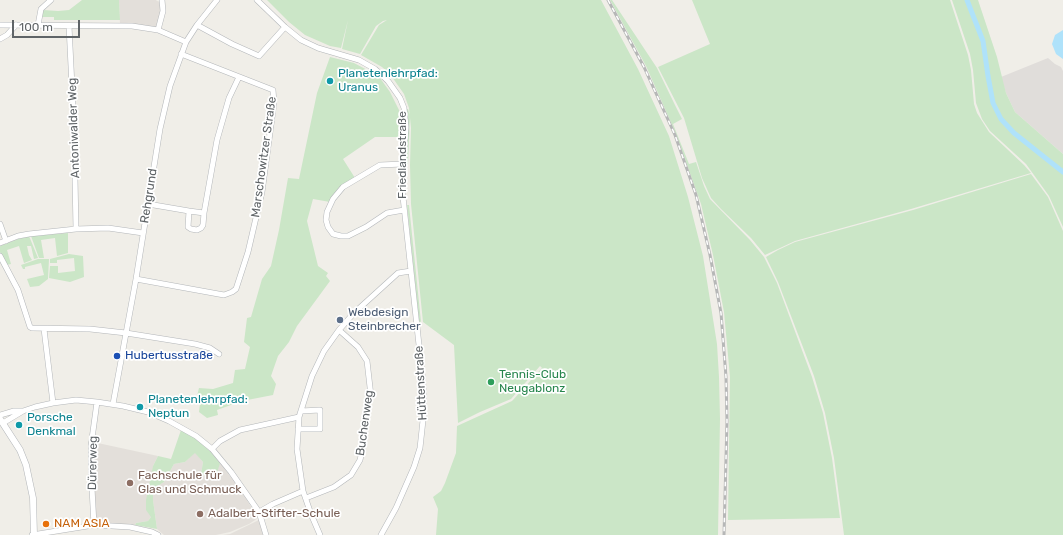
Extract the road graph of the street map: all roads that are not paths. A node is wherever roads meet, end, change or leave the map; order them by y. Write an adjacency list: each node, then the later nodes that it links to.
1 (52, 0): 8 (street)
2 (162, 0): 11 (street)
3 (217, 0): 7 (street, Rehgrund)
4 (257, 0): 10 (street, Friedlandstraße)
5 (0, 25): 6 (street)
6 (16, 25): 8 (street); 12 (street)
7 (197, 25): 10 (street); 13 (street, Rehgrund)
8 (38, 26): 9 (street)
9 (69, 26): 11 (street); 22 (street, Antoniwalder Weg)
10 (285, 27): 16 (street, Friedlandstraße)
11 (158, 30): 13 (street)
12 (0, 40)
13 (186, 42): 14 (street, Rehgrund)
14 (182, 54): 15 (street, Marschowitzer Straße); 17 (street, Rehgrund)
15 (239, 77): 20 (street); 28 (street, Marschowitzer Straße)
16 (403, 164): 18 (street, Friedlandstraße); 18 (street)
17 (148, 204): 19 (street); 23 (street, Rehgrund)
18 (404, 210): 27 (street, Friedlandstraße)
19 (189, 211): 20 (street); 20 (street)
20 (204, 213)
21 (0, 224): 24 (street)
22 (76, 229): 23 (street); 24 (street)
23 (143, 233): 28 (street, Rehgrund)
24 (6, 241): 25 (street)
25 (0, 243)
26 (0, 256): 29 (street)
27 (411, 271): 30 (street); 51 (street, Hüttenstraße)
28 (136, 279): 31 (street, Rehgrund)
29 (44, 329): 31 (street); 34 (street)
30 (339, 330): 37 (street); 44 (street, Buchenweg)
31 (126, 333): 32 (street); 35 (street, Rehgrund)
32 (219, 354)
33 (97, 402): 34 (street); 35 (street); 46 (street, Dürerweg)
34 (53, 403): 36 (street)
35 (113, 404): 42 (street)
36 (23, 411): 38 (street); 40 (street)
37 (301, 411): 39 (street); 41 (street)
38 (0, 415)
39 (299, 417): 41 (street); 42 (street)
40 (2, 421): 47 (street)
41 (298, 429): 43 (street)
42 (212, 449): 45 (street)
43 (303, 491): 44 (street); 45 (street)
44 (306, 498): 50 (street)
45 (259, 512): 49 (street)
46 (94, 525): 47 (street); 48 (street)
47 (33, 535)
48 (158, 535)
49 (266, 535)
50 (320, 535)
51 (381, 535)

